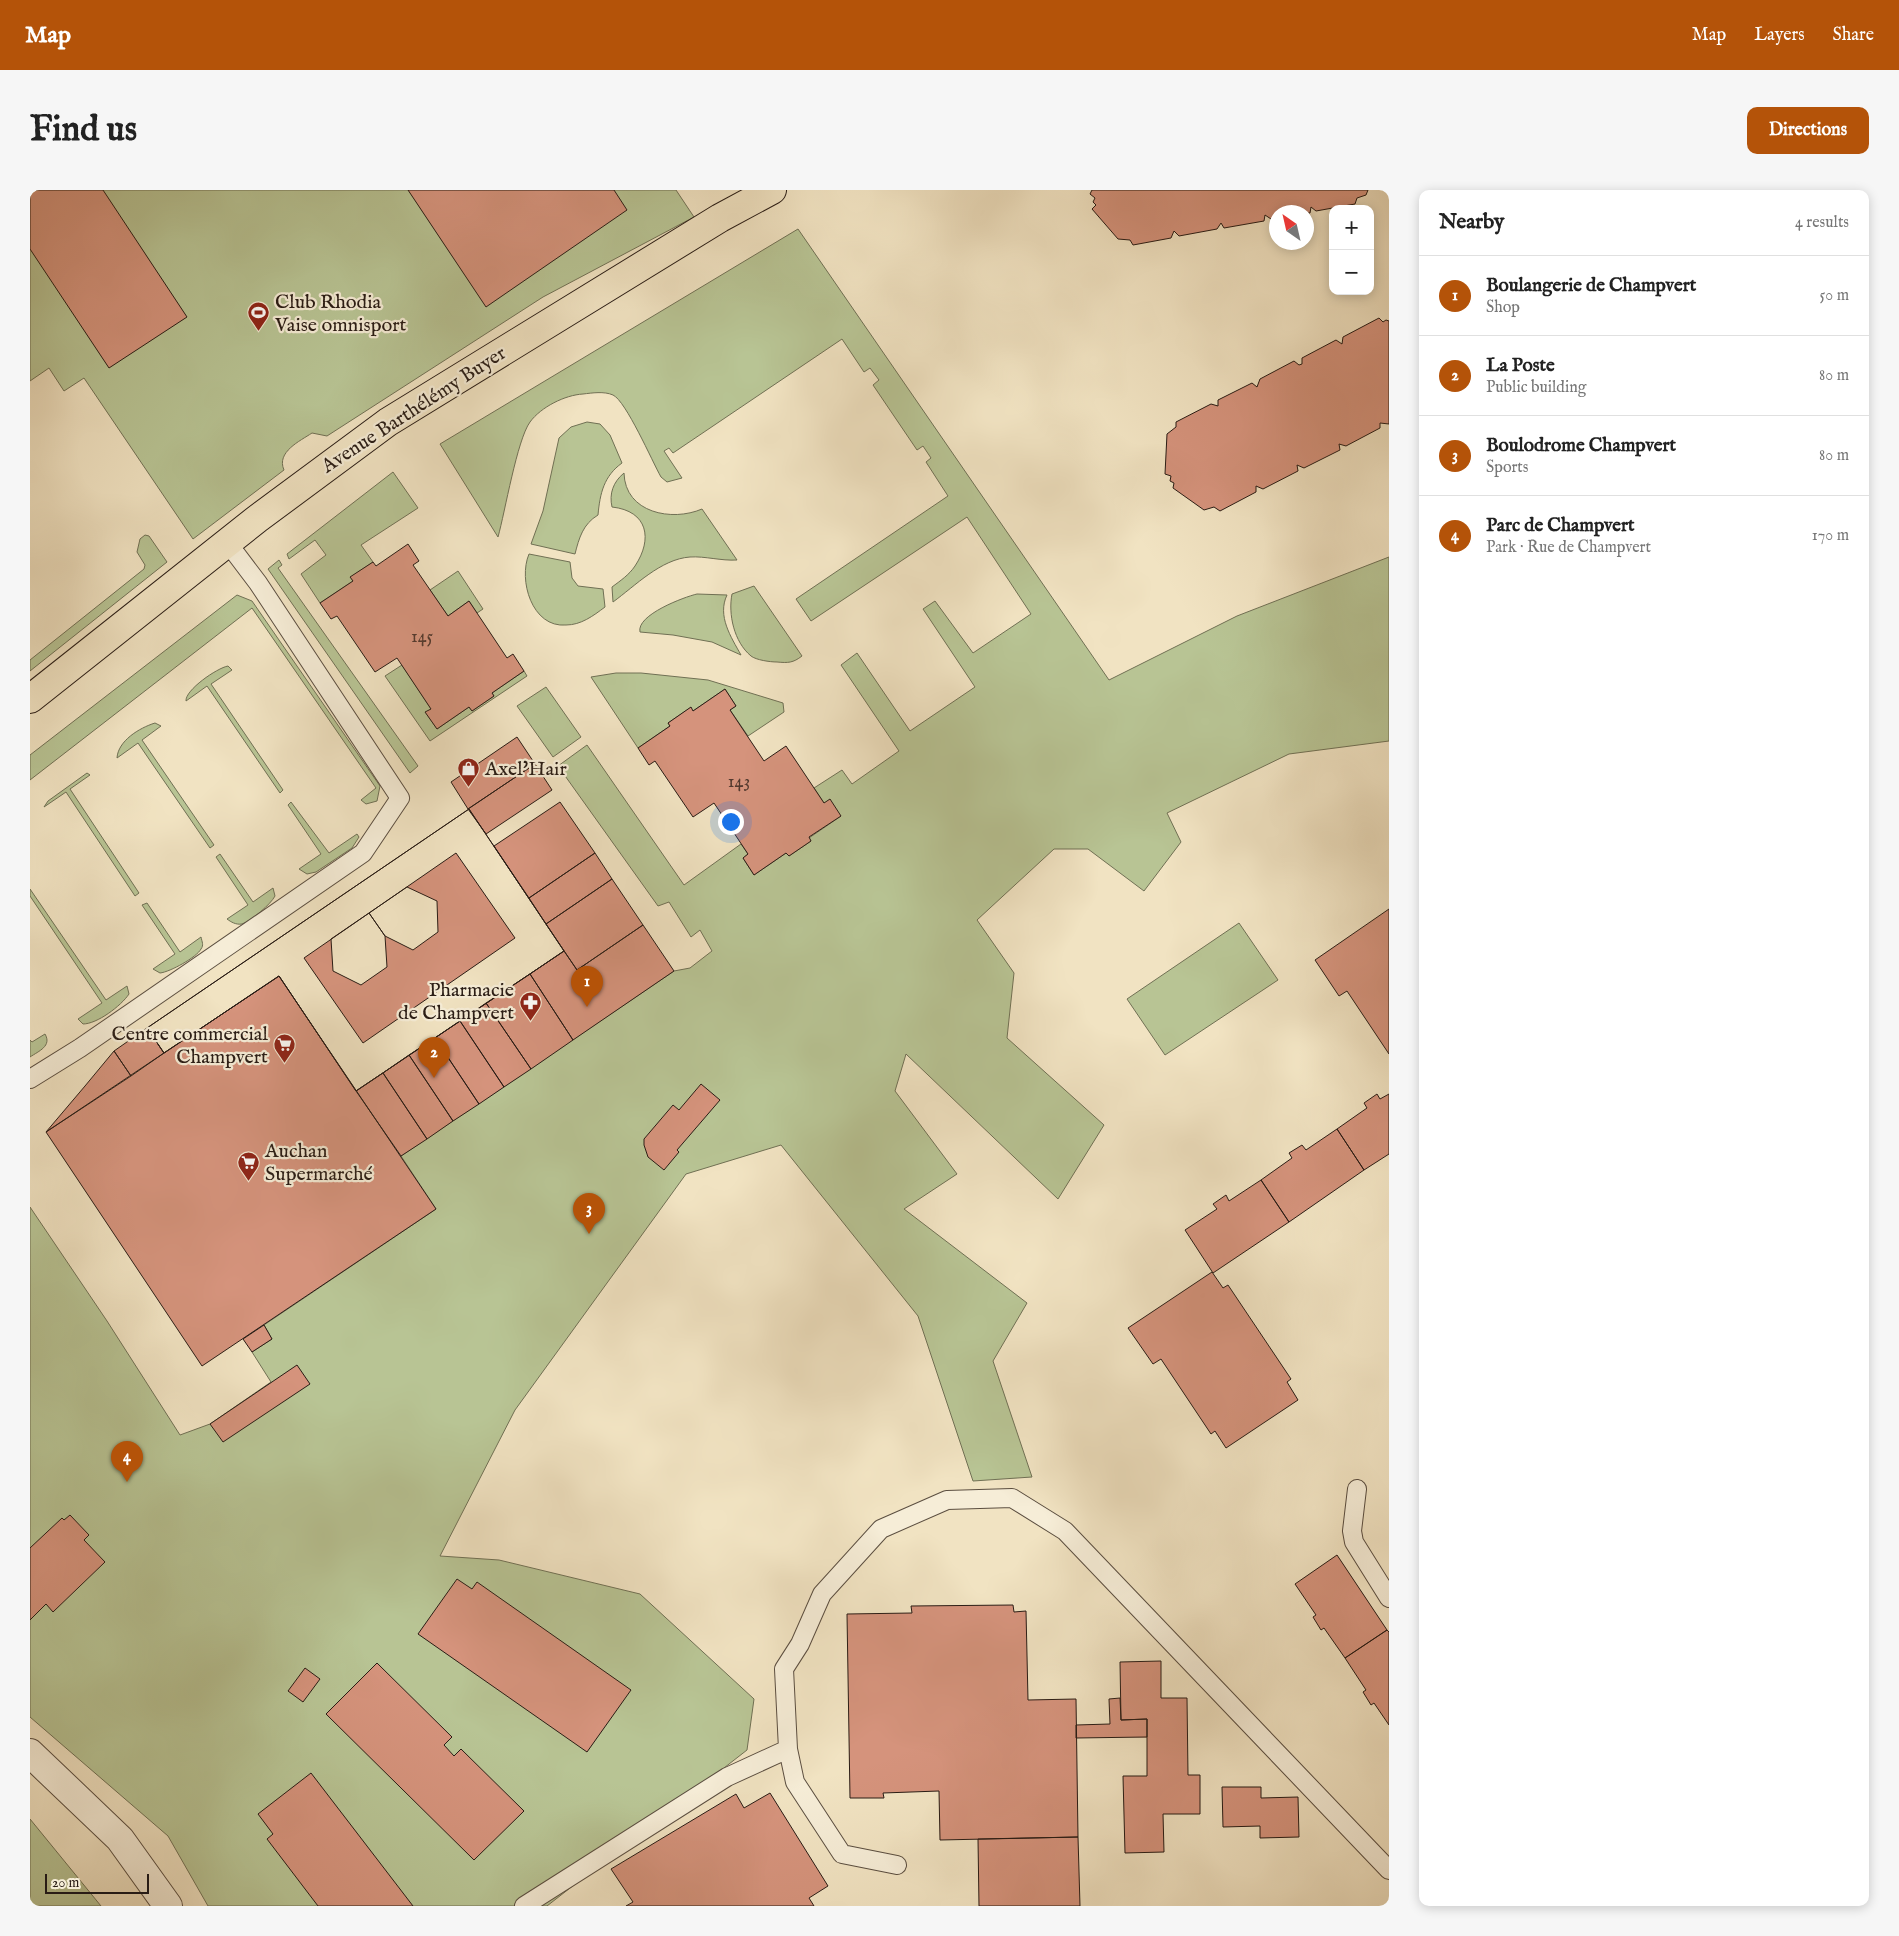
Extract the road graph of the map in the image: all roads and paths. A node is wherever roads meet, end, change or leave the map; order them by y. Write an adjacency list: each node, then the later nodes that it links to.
1 (772, 190): 2 (main road, Avenue Barthélémy Buyer)
2 (227, 542): 3 (main road, Avenue Barthélémy Buyer); 4 (lane)
3 (30, 699)
4 (30, 1079)
5 (1357, 1489): 6 (lane)
6 (1389, 1598)
7 (788, 1749): 9 (lane); 10 (lane); 12 (lane)
8 (30, 1753): 11 (street)
9 (897, 1866)
10 (1389, 1870)
11 (168, 1906)
12 (524, 1906)

